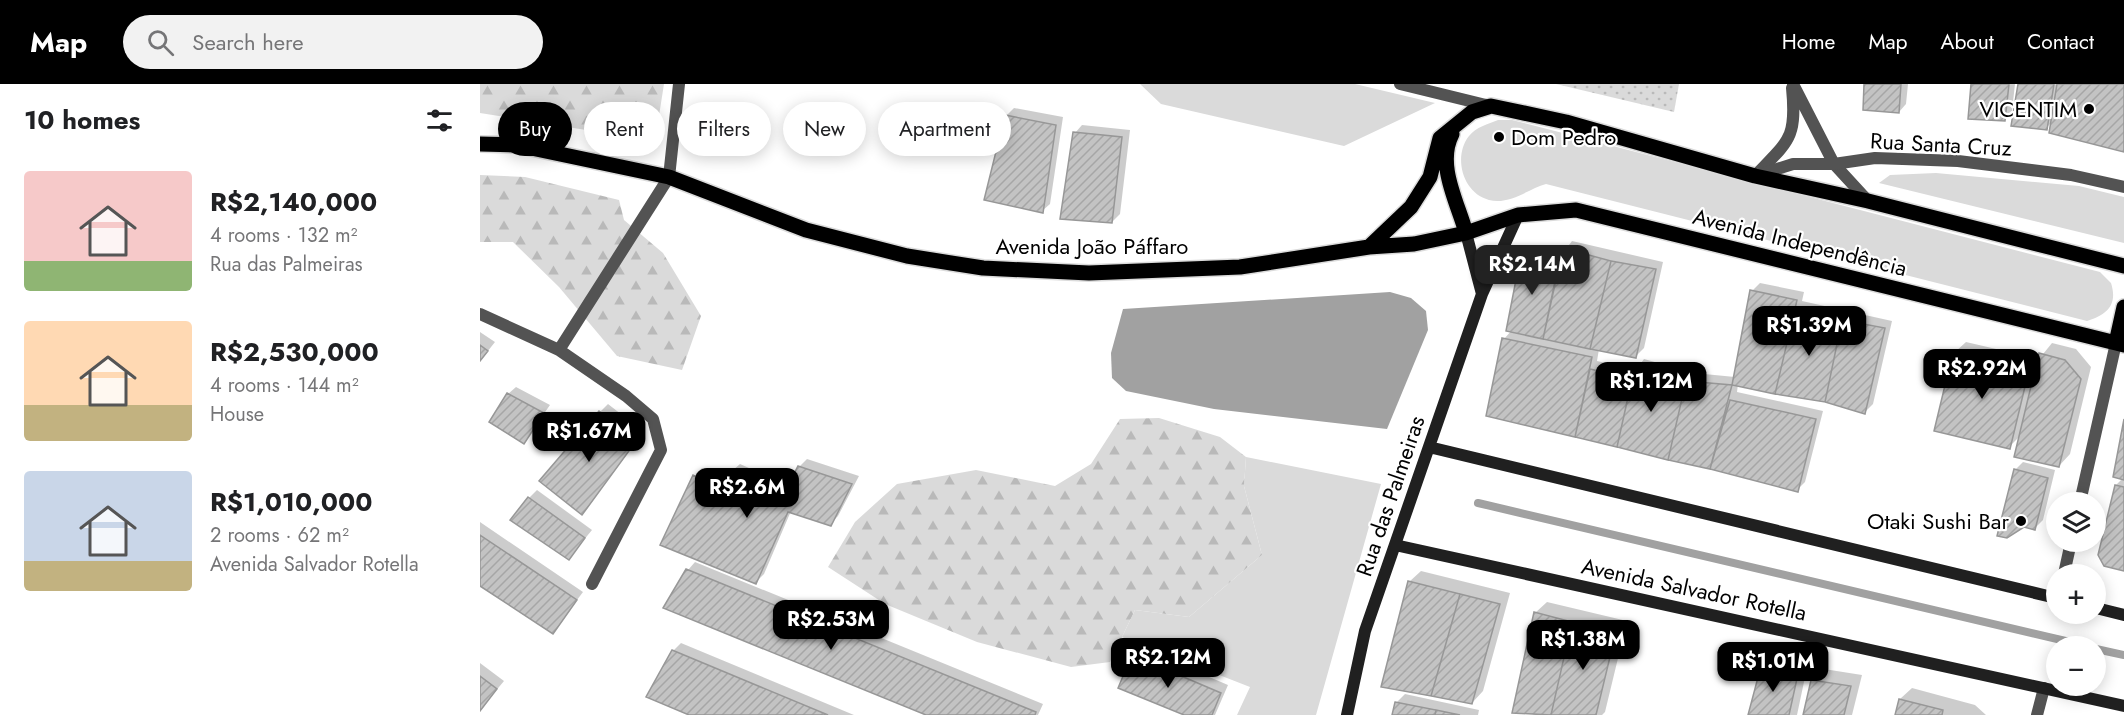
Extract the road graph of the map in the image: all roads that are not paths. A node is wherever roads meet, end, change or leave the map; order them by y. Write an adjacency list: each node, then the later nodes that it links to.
1 (679, 84): 9 (street)
2 (1400, 84): 4 (street)
3 (1792, 84): 7 (street); 8 (street)
4 (1491, 106): 5 (main road); 8 (main road)
5 (1459, 121): 13 (main road); 14 (main road)
6 (480, 144): 9 (main road, Avenida João Páffaro)
7 (1834, 164): 8 (street, Rua Santa Cruz); 10 (street, Rua Santa Cruz); 11 (street)
8 (1755, 176): 11 (main road)
9 (669, 177): 14 (main road, Avenida João Páffaro); 22 (street)
10 (2124, 187)
11 (1868, 201): 15 (main road)
12 (1518, 215): 13 (main road, Avenida Independência); 18 (street, Rua das Palmeiras); 21 (main road, Avenida Independência)
13 (1466, 233): 14 (main road, Avenida João Páffaro); 18 (street)
14 (1369, 247)
15 (2096, 260): 16 (main road); 17 (main road)
16 (2124, 266)
17 (2124, 278)
18 (1482, 294): 23 (street, Rua das Palmeiras)
19 (2124, 308): 21 (main road)
20 (480, 314): 22 (street)
21 (2120, 344): 24 (street)
22 (559, 350): 26 (street)
23 (1429, 447): 25 (street, Rua das Palmeiras); 27 (street)
24 (2083, 492)
25 (1395, 545): 30 (street, Avenida Salvador Rotella); 32 (street, Rua das Palmeiras)
26 (592, 584)
27 (2046, 596)
28 (2106, 610): 29 (street)
29 (2124, 615)
30 (2044, 688): 31 (street, Avenida Salvador Rotella); 33 (street)
31 (2124, 706)
32 (1347, 715)
33 (2037, 715)

